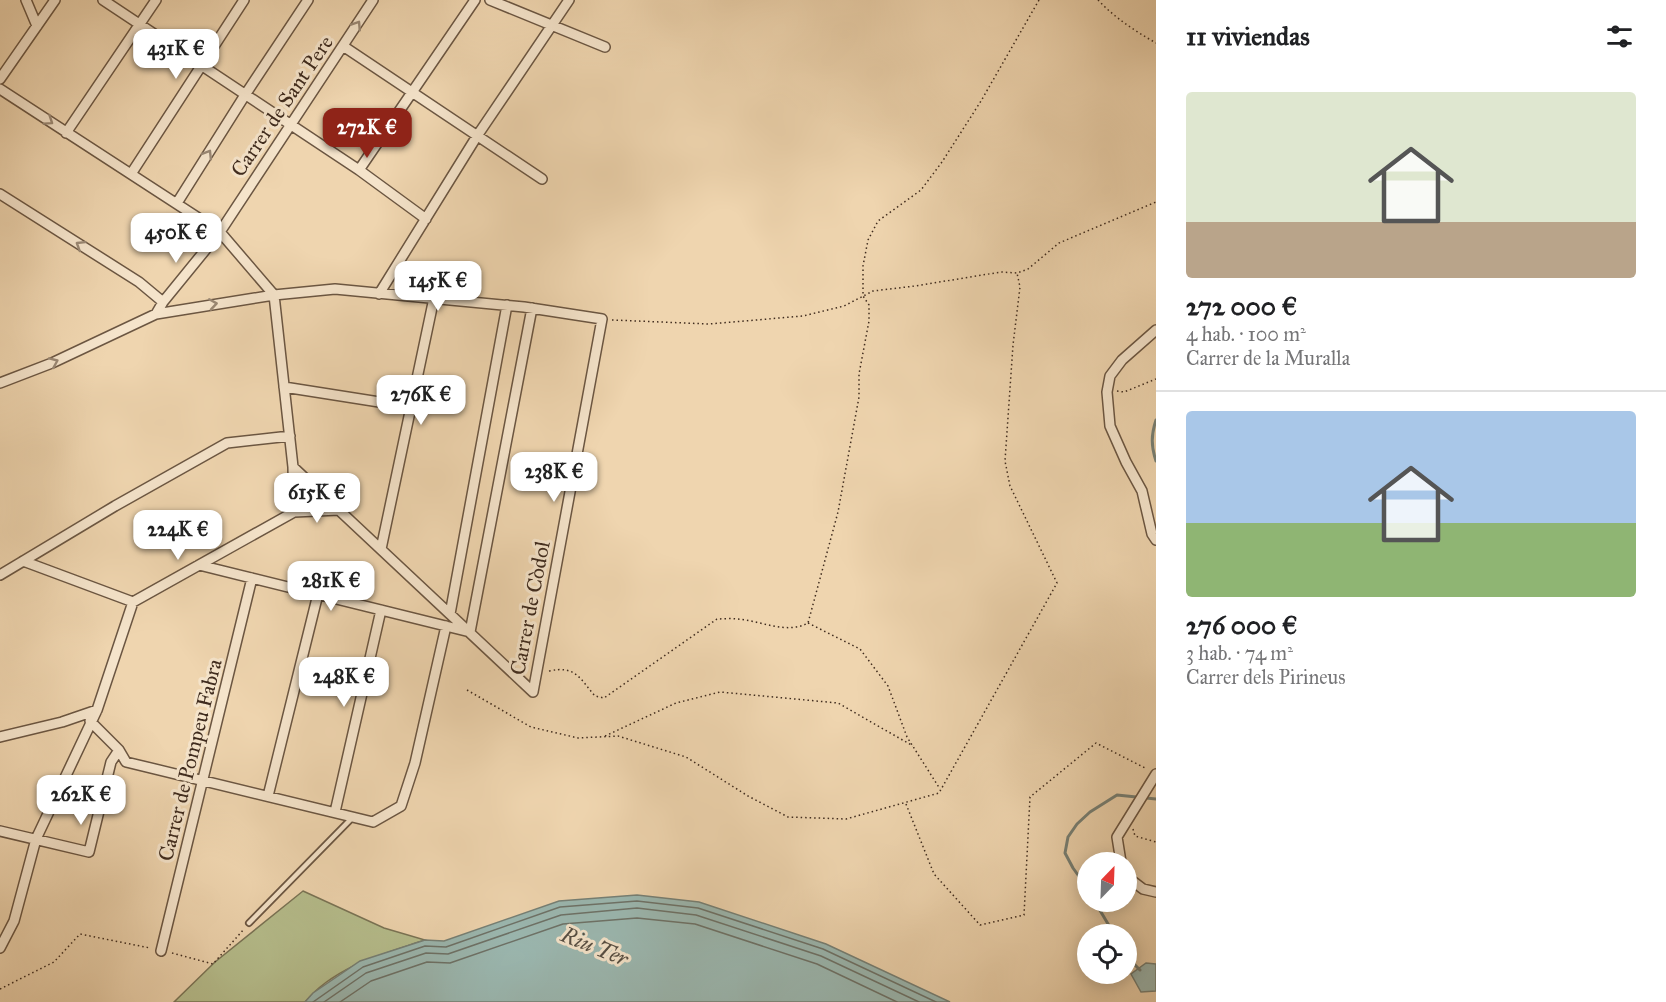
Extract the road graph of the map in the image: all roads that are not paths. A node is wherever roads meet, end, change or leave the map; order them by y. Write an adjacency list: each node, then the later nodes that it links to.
1 (26, 0): 13 (street)
2 (55, 0): 13 (street)
3 (104, 0): 11 (street)
4 (156, 0): 11 (street)
5 (244, 0): 16 (street)
6 (308, 0): 20 (street)
7 (373, 0): 14 (street, Carrer de Sant Pere, one-way to 7)
8 (475, 0): 19 (street)
9 (490, 0): 12 (street)
10 (569, 0): 12 (street)
11 (140, 24): 16 (street); 22 (street)
12 (552, 25): 15 (street); 23 (street)
13 (37, 26): 17 (street)
14 (343, 46): 19 (street); 21 (street, Carrer de Sant Pere)
15 (605, 47)
16 (201, 66): 20 (street); 25 (street)
17 (0, 79)
18 (0, 88): 22 (street, one-way to 22)
19 (412, 92): 23 (street); 24 (street)
20 (245, 95): 21 (street); 28 (street, one-way to 20)
21 (290, 126): 24 (street); 30 (street, Carrer de Sant Pere)
22 (66, 133): 25 (street)
23 (477, 136): 26 (street); 29 (street)
24 (358, 170): 29 (street)
25 (131, 174): 28 (street)
26 (542, 179)
27 (0, 194): 34 (street, one-way to 27)
28 (177, 203): 30 (street)
29 (426, 219): 31 (street)
30 (220, 232): 32 (street); 34 (street, Carrer de Sant Pere)
31 (380, 294): 32 (street); 33 (street)
32 (274, 295): 37 (street, one-way to 32); 40 (street)
33 (434, 298): 35 (street); 41 (street)
34 (163, 302): 37 (street, Carrer de Sant Pere)
35 (507, 305): 36 (street); 55 (street)
36 (532, 308): 57 (street); 57 (street, Carrer de Còdol)
37 (156, 314): 39 (street, one-way to 37)
38 (1156, 330): 46 (street)
39 (0, 383)
40 (284, 387): 41 (street); 42 (street)
41 (411, 407): 47 (street)
42 (290, 436): 43 (street); 48 (street)
43 (293, 467): 44 (street); 45 (street)
44 (339, 510): 45 (street); 47 (street)
45 (294, 512): 49 (street)
46 (1156, 540)
47 (381, 549): 55 (street)
48 (23, 561): 50 (street); 53 (street)
49 (199, 565): 51 (street); 53 (street)
50 (0, 575)
51 (252, 578): 52 (street); 63 (street, Carrer de Pompeu Fabra)
52 (318, 594): 54 (street); 64 (street)
53 (133, 602): 58 (street)
54 (381, 610): 56 (street); 65 (street)
55 (450, 614): 57 (street)
56 (446, 626): 57 (street); 66 (street)
57 (470, 632)
58 (97, 710): 59 (street); 60 (street)
59 (90, 722): 61 (street); 68 (street)
60 (0, 737)
61 (119, 750): 63 (street); 68 (street)
62 (1155, 775): 69 (street)
63 (204, 781): 64 (street); 74 (street, Carrer de Pompeu Fabra)
64 (268, 796): 65 (street)
65 (334, 812): 66 (street)
66 (353, 817): 72 (lane)
67 (0, 831): 68 (street)
68 (36, 839): 73 (street)
69 (1120, 852)
70 (1137, 884): 71 (street)
71 (1156, 892)
72 (249, 924)
73 (0, 948)
74 (161, 951)

